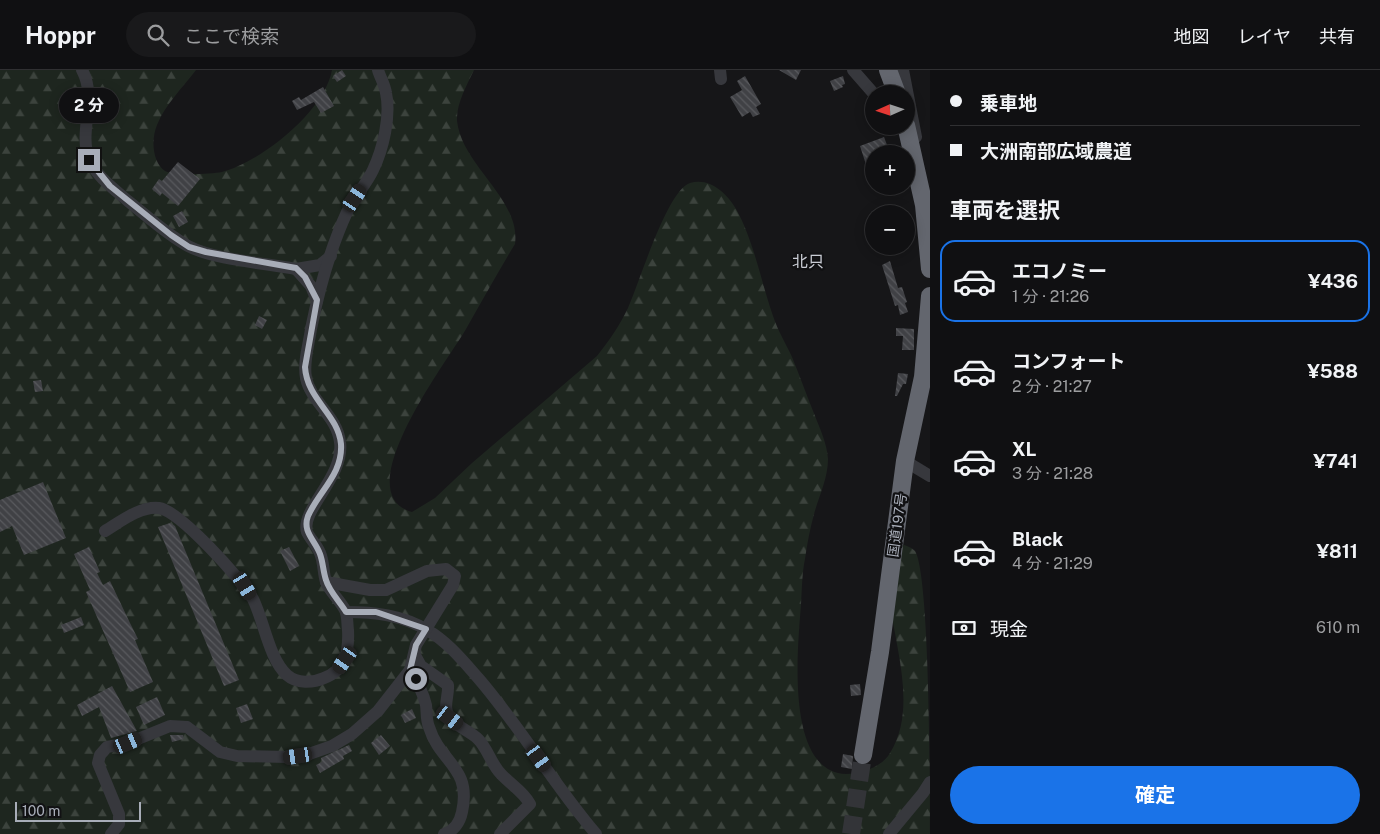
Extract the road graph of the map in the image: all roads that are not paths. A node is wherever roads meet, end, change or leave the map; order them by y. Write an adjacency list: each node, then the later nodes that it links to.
1 (82, 70): 11 (street)
2 (378, 70): 10 (street)
3 (853, 70): 6 (street)
4 (888, 70): 7 (highway)
5 (903, 70): 8 (street)
6 (866, 85)
7 (894, 85)
8 (915, 146)
9 (915, 159): 12 (highway)
10 (331, 256): 11 (street); 14 (street)
11 (296, 268): 14 (street)
12 (930, 270)
13 (930, 296): 15 (highway, 国道197号)
14 (317, 300): 18 (street)
15 (905, 461): 16 (street); 23 (highway, 国道197号)
16 (930, 476)
17 (105, 531): 19 (street)
18 (326, 582): 19 (street); 20 (street)
19 (346, 612): 20 (street)
20 (426, 629): 21 (street); 28 (street)
21 (415, 656): 22 (street); 27 (street)
22 (410, 670): 25 (street); 26 (street)
23 (863, 755)
24 (930, 782): 29 (street)
25 (111, 834)
26 (444, 834)
27 (500, 834)
28 (596, 834)
29 (889, 834)

